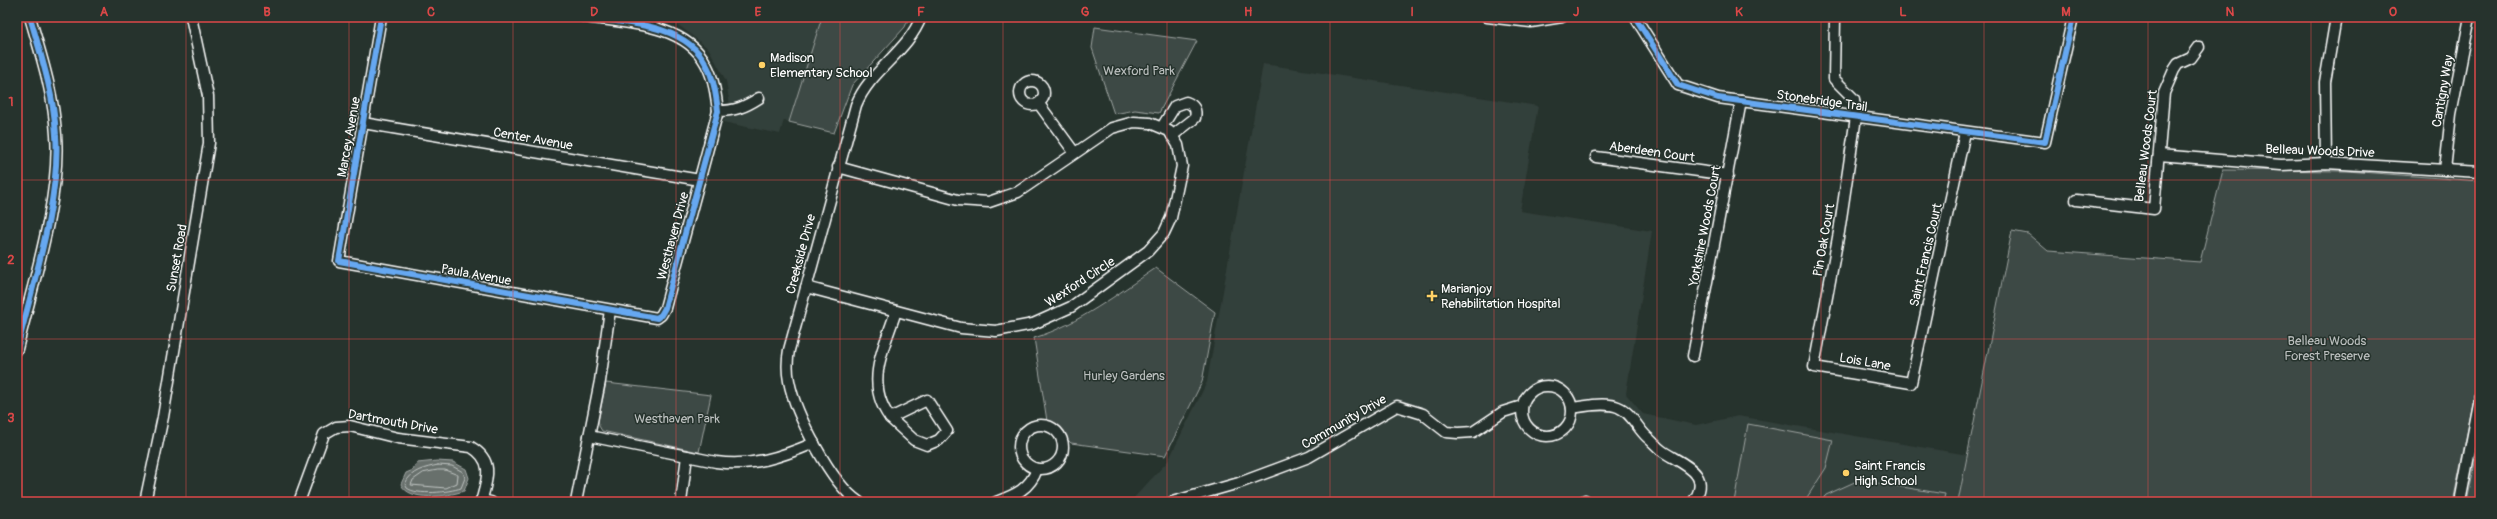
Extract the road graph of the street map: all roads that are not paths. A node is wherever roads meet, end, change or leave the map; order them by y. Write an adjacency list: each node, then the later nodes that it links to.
1 (30, 17): 37 (street)
2 (191, 17): 50 (street, Sunset Road)
3 (381, 17): 19 (street, Marcey Avenue)
4 (585, 17): 17 (street)
5 (922, 17): 27 (street, Creekside Drive)
6 (1487, 17): 7 (street)
7 (1562, 17)
8 (1635, 17): 15 (street, Stonebridge Trail)
9 (1835, 17): 18 (street, Pin Oak Court)
10 (2073, 17): 21 (street, Stonebridge Trail)
11 (2336, 17): 26 (street)
12 (2470, 17): 28 (street, Cantigny Way)
13 (2199, 47): 24 (street, Belleau Woods Court)
14 (759, 98): 17 (street)
15 (1741, 101): 18 (street, Stonebridge Trail); 30 (street, Yorkshire Woods Court)
16 (1038, 104): 23 (street)
17 (718, 112): 31 (street, Westhaven Drive)
18 (1856, 117): 21 (street, Stonebridge Trail); 39 (street, Pin Oak Court)
19 (363, 124): 31 (street, Center Avenue); 33 (street, Marcey Avenue)
20 (1162, 127): 22 (street, Wexford Circle); 22 (street); 23 (street)
21 (1965, 132): 40 (street, Saint Francis Court)
22 (1172, 136): 36 (street, Wexford Circle)
23 (1074, 152): 27 (street)
24 (2159, 155): 26 (street, Belleau Woods Drive); 32 (street, Belleau Woods Court)
25 (1596, 157): 30 (street, Aberdeen Court)
26 (2326, 163): 28 (street, Belleau Woods Drive)
27 (838, 167): 34 (street, Creekside Drive)
28 (2445, 170): 29 (street, Belleau Woods Drive)
29 (2480, 172)
30 (1728, 175): 38 (street, Yorkshire Woods Court)
31 (700, 180): 35 (street, Westhaven Drive)
32 (2076, 200)
33 (338, 261): 35 (street, Paula Avenue)
34 (806, 287): 36 (street, Wexford Circle); 46 (street, Creekside Drive)
35 (610, 310): 45 (street)
36 (896, 311): 44 (street)
37 (17, 349)
38 (1693, 356)
39 (1814, 367): 40 (street, Lois Lane)
40 (1912, 383)
41 (2480, 398): 58 (street)
42 (1522, 406): 43 (street); 43 (street); 56 (street, Community Drive)
43 (1572, 408): 57 (street)
44 (890, 418): 44 (street)
45 (589, 436): 47 (street); 52 (street)
46 (814, 444): 47 (street); 54 (street, Creekside Drive)
47 (687, 456): 53 (street)
48 (1037, 469): 48 (street); 55 (street)
49 (485, 501): 51 (street, Dartmouth Drive)
50 (146, 502)
51 (299, 502)
52 (576, 502)
53 (681, 502)
54 (859, 502)
55 (996, 502)
56 (1172, 502)
57 (1693, 502)
58 (2460, 502)

